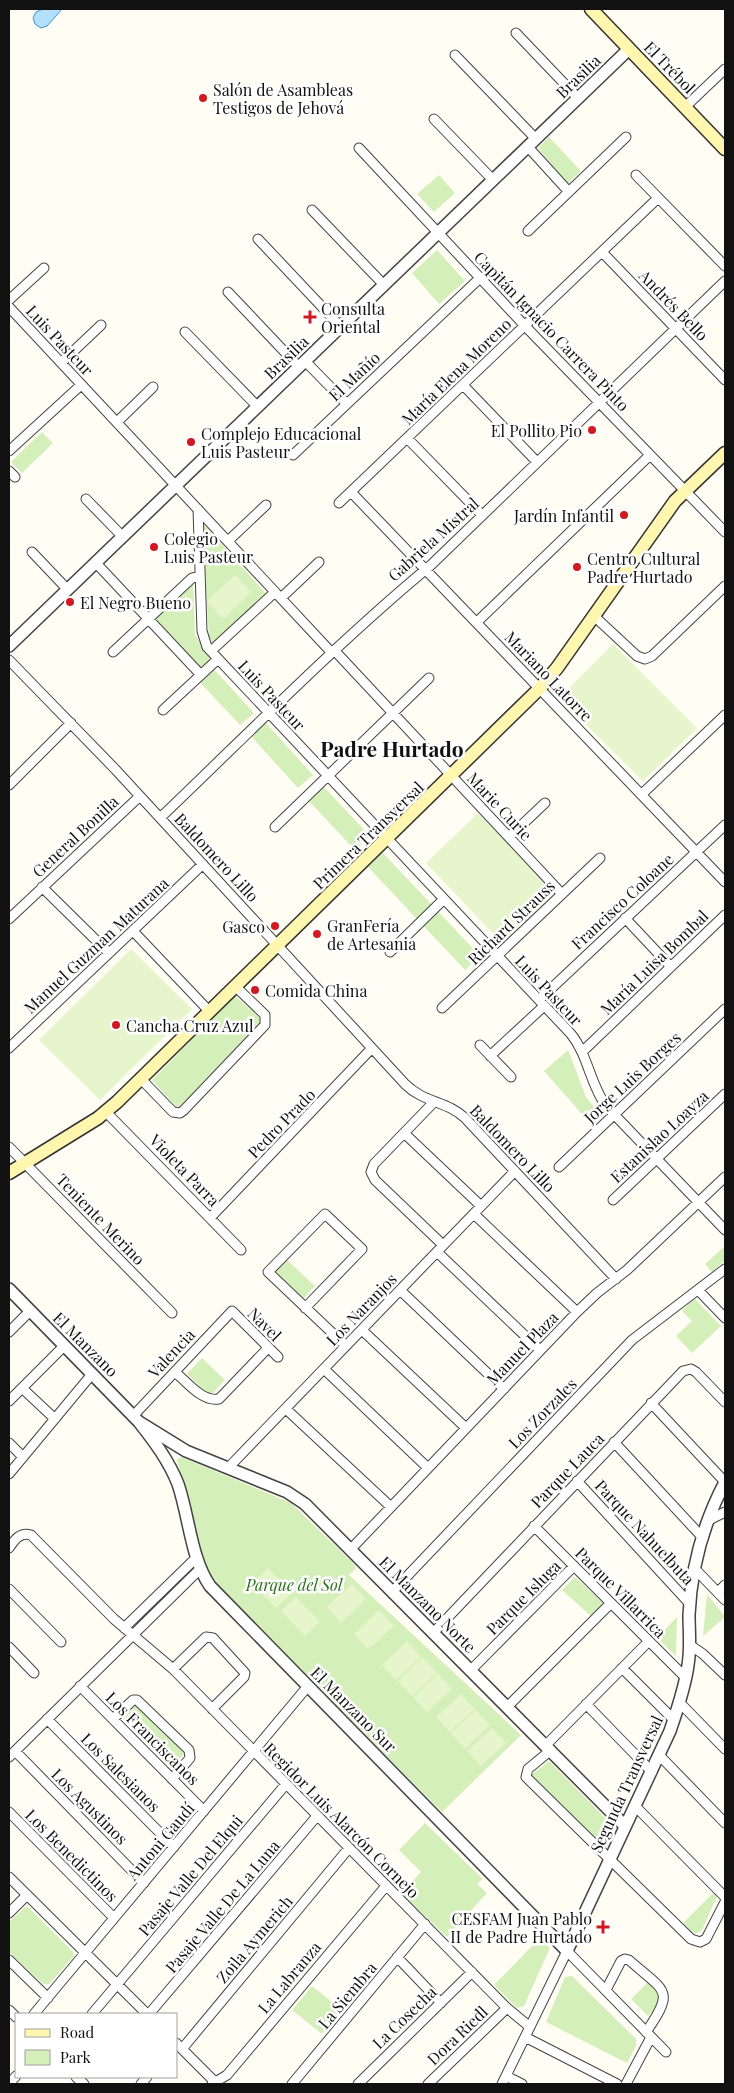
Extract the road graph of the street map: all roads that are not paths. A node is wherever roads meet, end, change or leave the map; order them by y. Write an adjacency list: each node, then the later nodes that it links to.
1 (591, 9): 3 (main road, El Trébol)
2 (516, 34): 6 (street)
3 (629, 49): 6 (street, Brasilia); 7 (main road, El Trébol)
4 (455, 55): 10 (street)
5 (725, 69): 7 (street)
6 (578, 98): 10 (street, Brasilia)
7 (686, 107): 12 (main road, El Trébol)
8 (434, 119): 14 (street)
9 (626, 137): 15 (street)
10 (532, 143): 14 (street, Brasilia); 15 (street)
11 (359, 148): 19 (street, Capitán Ignacio Carrera Pinto)
12 (725, 148)
13 (636, 175): 16 (street)
14 (493, 180): 19 (street, Brasilia)
15 (569, 192): 18 (street)
16 (658, 198): 21 (street, María Elena Moreno); 22 (street)
17 (312, 210): 26 (street)
18 (528, 231)
19 (438, 233): 24 (street, Capitán Ignacio Carrera Pinto); 26 (street, Brasilia)
20 (258, 239): 32 (street)
21 (602, 252): 31 (street, María Elena Moreno); 33 (street, Andrés Bello)
22 (725, 266)
23 (44, 268): 28 (street)
24 (480, 278): 31 (street, Capitán Ignacio Carrera Pinto); 42 (street, El Mañío)
25 (725, 281): 33 (street, Gabriela Mistral)
26 (384, 285): 32 (street, Brasilia)
27 (228, 292): 36 (street)
28 (9, 300)
29 (9, 307): 35 (street, Luis Pasteur)
30 (101, 325): 35 (street)
31 (525, 326): 39 (street, María Elena Moreno); 41 (street, Capitán Ignacio Carrera Pinto)
32 (341, 327): 36 (street, Brasilia)
33 (676, 329): 37 (street, Andrés Bello); 41 (street, Gabriela Mistral)
34 (185, 332): 43 (street)
35 (61, 363): 38 (street, Luis Pasteur)
36 (302, 364): 42 (street); 43 (street, Brasilia)
37 (725, 380)
38 (81, 385): 44 (street, Luis Pasteur); 46 (street)
39 (463, 385): 45 (street, María Elena Moreno); 50 (street)
40 (153, 387): 44 (street)
41 (599, 403): 49 (street, Capitán Ignacio Carrera Pinto); 50 (street, Gabriela Mistral)
42 (346, 404): 48 (street, El Mañío)
43 (258, 407): 51 (street, Brasilia)
44 (117, 422): 51 (street, Luis Pasteur)
45 (407, 438): 53 (street, María Elena Moreno); 58 (street)
46 (9, 451)
47 (725, 452): 52 (main road, Primera Transversal)
48 (293, 455)
49 (650, 455): 52 (street, Capitán Ignacio Carrera Pinto); 72 (street)
50 (538, 462): 58 (street, Gabriela Mistral)
51 (176, 486): 57 (street, Luis Pasteur); 60 (street, Brasilia)
52 (685, 491): 59 (street, Capitán Ignacio Carrera Pinto); 70 (main road, Primera Transversal)
53 (350, 492): 55 (street, María Elena Moreno); 65 (street, Mariano Latorre)
54 (86, 499): 60 (street)
55 (339, 503)
56 (266, 505): 61 (street)
57 (198, 509): 61 (street, Marie Curie); 66 (street, Luis Pasteur)
58 (482, 516): 65 (street, Gabriela Mistral)
59 (725, 532)
60 (123, 537): 64 (street, Brasilia)
61 (228, 541): 69 (street, Marie Curie)
62 (32, 552): 68 (street)
63 (319, 562): 69 (street)
64 (96, 563): 68 (street, Brasilia); 71 (street)
65 (425, 569): 72 (street, Mariano Latorre); 76 (street, Gabriela Mistral)
66 (200, 576): 71 (street); 74 (street, Luis Pasteur)
67 (725, 586): 70 (street)
68 (68, 590): 73 (street, Brasilia)
69 (278, 595): 74 (street); 76 (street, Marie Curie)
70 (594, 616): 81 (main road, Primera Transversal)
71 (148, 619): 75 (street); 79 (street)
72 (477, 622): 81 (street, Mariano Latorre)
73 (9, 646)
74 (211, 651): 77 (street, Luis Pasteur)
75 (113, 652)
76 (333, 652): 83 (street, Marie Curie); 84 (street, Gabriela Mistral)
77 (218, 659): 79 (street); 84 (street, Luis Pasteur)
78 (9, 660): 86 (street, Baldomero Lillo)
79 (200, 676): 82 (street)
80 (429, 678): 83 (street)
81 (540, 688): 88 (main road, Primera Transversal); 90 (street, Mariano Latorre)
82 (163, 710)
83 (392, 713): 87 (street); 88 (street, Marie Curie)
84 (269, 714): 87 (street, Luis Pasteur); 93 (street, Gabriela Mistral)
85 (725, 715): 90 (street)
86 (71, 723): 89 (street); 91 (street, Baldomero Lillo)
87 (327, 776): 95 (street); 97 (street, Luis Pasteur)
88 (451, 776): 96 (street, Marie Curie); 97 (main road, Primera Transversal)
89 (9, 785)
90 (642, 794): 98 (street, Mariano Latorre)
91 (140, 796): 93 (street, Baldomero Lillo); 102 (street, General Bonilla)
92 (545, 803): 96 (street)
93 (160, 818): 100 (street, Baldomero Lillo)
94 (725, 824): 98 (street, Francisco Coloane)
95 (275, 826)
96 (509, 837): 103 (street, Marie Curie)
97 (387, 839): 104 (street, Luis Pasteur); 109 (main road, Primera Transversal)
98 (696, 851): 101 (street, Mariano Latorre); 106 (street, Francisco Coloane)
99 (600, 858): 103 (street, Richard Strauss)
100 (203, 864): 108 (street, Manuel Guzman Maturana); 109 (street, Baldomero Lillo)
101 (725, 882)
102 (42, 887): 107 (street, General Bonilla); 111 (street)
103 (562, 894): 112 (street, Richard Strauss)
104 (444, 899): 110 (street); 112 (street, Luis Pasteur)
105 (725, 915): 113 (street, María Luisa Bombal)
106 (625, 918): 113 (street); 115 (street, Francisco Coloane)
107 (9, 919)
108 (132, 931): 111 (street, Manuel Guzman Maturana); 118 (street)
109 (278, 945): 114 (main road, Primera Transversal); 121 (street, Baldomero Lillo)
110 (390, 952)
111 (109, 953): 120 (street, Manuel Guzman Maturana)
112 (497, 956): 115 (street, Luis Pasteur); 116 (street, Richard Strauss)
113 (671, 967): 122 (street, María Luisa Bombal)
114 (236, 987): 118 (main road, Primera Transversal); 125 (street)
115 (542, 1003): 122 (street, Luis Pasteur); 123 (street, Francisco Coloane)
116 (442, 1008)
117 (725, 1009): 129 (street, Jorge Luis Borges)
118 (210, 1012): 125 (main road, Primera Transversal)
119 (480, 1045): 123 (street)
120 (9, 1048)
121 (372, 1048): 127 (street, Baldomero Lillo); 142 (street, Pedro Prado)
122 (582, 1052): 129 (street, Luis Pasteur)
123 (490, 1056): 124 (street)
124 (511, 1077)
125 (141, 1079): 128 (main road, Primera Transversal)
126 (725, 1094): 132 (street, Estanislao Loayza)
127 (434, 1102): 130 (street); 135 (street, Baldomero Lillo)
128 (106, 1112): 133 (main road, Primera Transversal); 142 (street, Violeta Parra)
129 (614, 1114): 132 (street, Luis Pasteur); 134 (street, Jorge Luis Borges)
130 (404, 1133): 140 (street); 144 (street)
131 (9, 1146): 133 (street, Teniente Merino)
132 (656, 1159): 138 (street, Estanislao Loayza); 139 (street, Luis Pasteur)
133 (25, 1162): 136 (main road, Primera Transversal); 154 (street, Teniente Merino)
134 (558, 1167)
135 (515, 1171): 140 (street, Los Naranjos); 147 (street, Baldomero Lillo)
136 (9, 1173)
137 (725, 1177): 139 (street, Manuel Plaza)
138 (612, 1200)
139 (698, 1202): 143 (street, Luis Pasteur); 147 (street, Manuel Plaza)
140 (481, 1206): 141 (street, Los Naranjos)
141 (474, 1214): 144 (street, Los Naranjos); 155 (street)
142 (210, 1218): 145 (street, Violeta Parra)
143 (725, 1230)
144 (440, 1249): 149 (street, Los Naranjos); 162 (street)
145 (241, 1250)
146 (725, 1268): 150 (street, Los Zorzales)
147 (616, 1279): 155 (street, Manuel Plaza)
148 (9, 1289): 152 (street, El Manzano)
149 (400, 1290): 157 (street, Los Naranjos); 168 (street)
150 (698, 1290): 156 (street); 198 (street, Los Zorzales)
151 (305, 1308): 151 (street); 160 (street)
152 (30, 1311): 158 (street); 159 (street, El Manzano)
153 (232, 1311): 161 (street, Navel); 165 (street, Valencia)
154 (172, 1312)
155 (577, 1312): 162 (street, Manuel Plaza)
156 (725, 1318)
157 (362, 1330): 160 (street, Los Naranjos); 175 (street)
158 (9, 1332)
159 (64, 1346): 166 (street, El Manzano); 167 (street)
160 (346, 1346): 164 (street, Los Naranjos)
161 (268, 1348): 163 (street, Navel); 165 (street)
162 (540, 1350): 168 (street, Manuel Plaza)
163 (278, 1357)
164 (324, 1369): 172 (street, Los Naranjos); 182 (street)
165 (175, 1372): 174 (street, Valencia)
166 (92, 1374): 173 (street); 174 (street, El Manzano)
167 (22, 1388): 169 (street); 173 (street)
168 (504, 1388): 175 (street, Manuel Plaza)
169 (9, 1401)
170 (725, 1402): 171 (street, Parque Lauca)
171 (651, 1403): 176 (street, Parque Lauca); 185 (street)
172 (286, 1409): 181 (street, Los Naranjos); 186 (street)
173 (55, 1419): 179 (street)
174 (136, 1419): 178 (street, El Manzano); 180 (street, El Manzano)
175 (466, 1428): 182 (street, Manuel Plaza)
176 (614, 1442): 184 (street, Parque Lauca); 190 (street)
177 (9, 1443): 179 (street)
178 (178, 1447): 180 (street); 181 (street, El Manzano Norte)
179 (23, 1458): 183 (street)
180 (167, 1461): 193 (street, El Manzano Sur)
181 (228, 1468): 192 (street, El Manzano Norte)
182 (428, 1468): 186 (street, Manuel Plaza)
183 (9, 1474)
184 (577, 1481): 189 (street, Parque Lauca); 202 (street, Parque Nahuelbuta)
185 (725, 1482): 188 (street, Segunda Transversal)
186 (391, 1507): 192 (street, Manuel Plaza)
187 (725, 1512): 188 (street)
188 (709, 1520): 190 (street, Segunda Transversal)
189 (534, 1526): 194 (street, Parque Villarrica); 204 (street, Parque Lauca)
190 (703, 1538): 195 (street, Segunda Transversal)
191 (9, 1548): 203 (street, Regidor Luis Alarcón Cornejo)
192 (350, 1550): 198 (street, El Manzano Norte)
193 (199, 1562): 203 (street); 216 (street, El Manzano Sur)
194 (574, 1566): 201 (street, Parque Villarrica); 211 (street, Parque Isluga)
195 (695, 1569): 199 (street); 202 (street, Segunda Transversal)
196 (725, 1585): 199 (street)
197 (9, 1589): 206 (street)
198 (392, 1592): 204 (street, El Manzano Norte)
199 (718, 1592): 200 (street)
200 (725, 1600)
201 (611, 1603): 205 (street, Parque Villarrica); 219 (street)
202 (690, 1604): 207 (street, Segunda Transversal)
203 (128, 1631): 210 (street, Regidor Luis Alarcón Cornejo); 215 (street)
204 (434, 1632): 211 (street, El Manzano Norte)
205 (649, 1641): 209 (street); 214 (street, Parque Villarrica)
206 (61, 1642)
207 (690, 1645): 213 (street); 214 (street, Segunda Transversal)
208 (9, 1647): 212 (street)
209 (622, 1668): 218 (street); 223 (street)
210 (173, 1669): 220 (street, Regidor Luis Alarcón Cornejo); 220 (street)
211 (472, 1670): 219 (street, El Manzano Norte)
212 (34, 1673)
213 (725, 1675)
214 (686, 1678): 217 (street, Segunda Transversal)
215 (80, 1686): 221 (street); 222 (street, Los Franciscanos)
216 (308, 1686): 226 (street, Antoni Gaudí); 250 (street, El Manzano Sur)
217 (680, 1703): 223 (street, Segunda Transversal); 225 (street)
218 (586, 1704): 224 (street); 229 (street)
219 (508, 1706): 224 (street, El Manzano Norte)
220 (212, 1709): 226 (street, Regidor Luis Alarcón Cornejo)
221 (47, 1719): 227 (street); 238 (street, Los Salesianos)
222 (113, 1719): 230 (street, Los Franciscanos); 230 (street)
223 (674, 1720): 228 (street, Segunda Transversal)
224 (549, 1747): 237 (street, El Manzano Norte); 240 (street)
225 (725, 1750)
226 (254, 1752): 231 (street, Regidor Luis Alarcón Cornejo); 233 (street, Antoni Gaudí)
227 (12, 1754): 242 (street, Los Agustinos)
228 (660, 1756): 229 (street, Segunda Transversal); 236 (street)
229 (652, 1772): 232 (street, Segunda Transversal)
230 (172, 1779): 233 (street, Los Franciscanos)
231 (286, 1784): 235 (street, Regidor Luis Alarcón Cornejo); 255 (street, Pasaje Valle Del Elqui)
232 (635, 1806): 237 (street, Segunda Transversal); 245 (street)
233 (204, 1811): 238 (street, Antoni Gaudí)
234 (9, 1812): 248 (street, Los Benedictinos)
235 (317, 1816): 239 (street, Regidor Luis Alarcón Cornejo); 263 (street, Pasaje Valle De La Luna)
236 (725, 1823)
237 (626, 1826): 240 (street, Segunda Transversal)
238 (174, 1847): 242 (street, Antoni Gaudí)
239 (349, 1848): 243 (street, Regidor Luis Alarcón Cornejo); 267 (street, Zoila Aymerich)
240 (610, 1857): 246 (street); 250 (street, Segunda Transversal)
241 (9, 1877): 244 (street)
242 (144, 1883): 248 (street, Antoni Gaudí)
243 (386, 1886): 249 (street, Regidor Luis Alarcón Cornejo); 270 (street, La Labranza)
244 (27, 1895): 247 (street); 251 (street)
245 (725, 1896)
246 (725, 1902)
247 (9, 1913)
248 (114, 1918): 251 (street, Antoni Gaudí)
249 (425, 1924): 252 (street, La Siembra); 254 (street, Regidor Luis Alarcón Cornejo)
250 (567, 1951): 256 (street); 264 (street, Segunda Transversal)
251 (86, 1952): 255 (street); 257 (street, Antoni Gaudí)
252 (397, 1957): 258 (street); 271 (street, La Siembra)
253 (9, 1960): 257 (street)
254 (472, 1972): 258 (street, La Cosecha); 259 (street, Regidor Luis Alarcón Cornejo)
255 (118, 1984): 261 (street, Pasaje Valle Del Elqui); 262 (street)
256 (606, 1990): 265 (street); 265 (street)
257 (48, 1998): 260 (street, Antoni Gaudí)
258 (441, 2003): 272 (street, La Cosecha)
259 (507, 2008): 264 (street, Regidor Luis Alarcón Cornejo); 273 (street, Dora Riedl)
260 (35, 2013)
261 (93, 2013)
262 (147, 2013)
263 (150, 2013)
264 (530, 2027): 266 (street, Segunda Transversal)
265 (648, 2034): 268 (street); 276 (street)
266 (525, 2037): 269 (street, Segunda Transversal); 275 (street)
267 (179, 2046): 270 (street)
268 (666, 2052)
269 (504, 2080): 274 (street)
270 (215, 2084)
271 (292, 2084)
272 (358, 2084)
273 (428, 2084)
274 (522, 2084)
275 (617, 2084)
276 (626, 2084)

